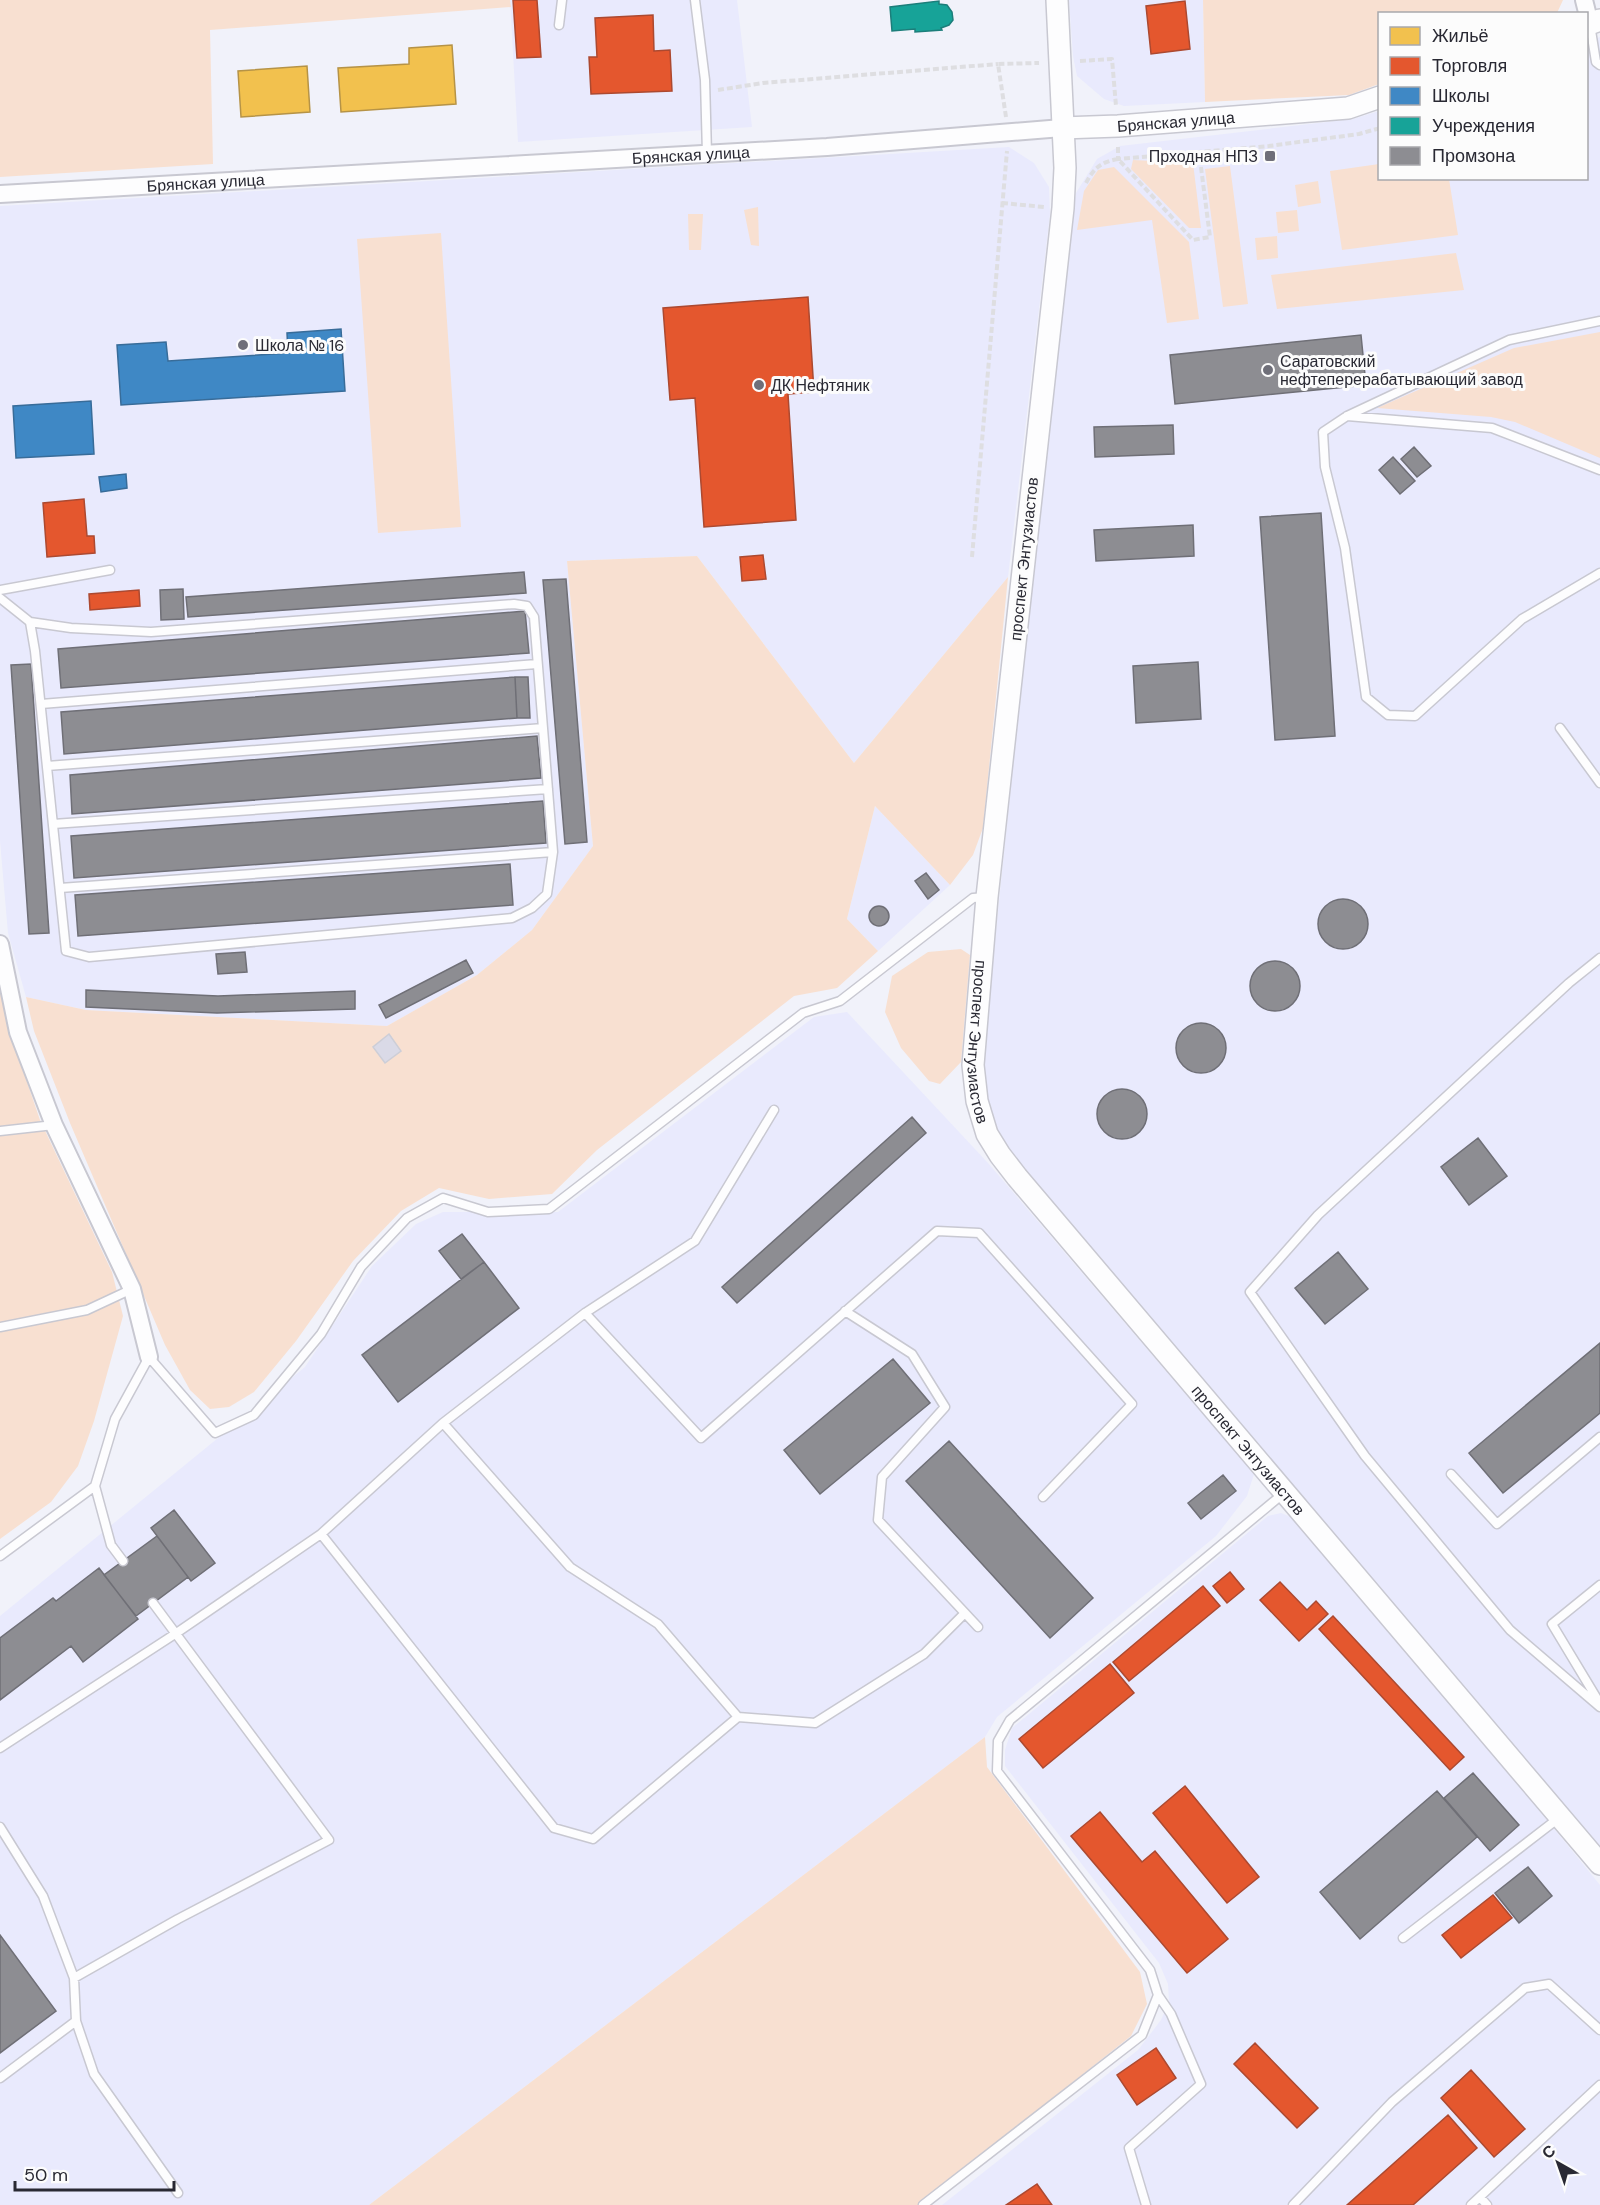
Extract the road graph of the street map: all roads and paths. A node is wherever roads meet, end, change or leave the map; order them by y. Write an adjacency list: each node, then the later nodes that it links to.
1 (562, 0): 6 (lane)
2 (694, 0): 9 (lane)
3 (1056, 0): 11 (street, проспект Энтузиастов)
4 (1584, 0): 5 (street)
5 (1592, 23): 8 (lane)
6 (559, 25)
7 (998, 64): 9 (path)
8 (1600, 65)
9 (705, 92): 13 (lane)
10 (1378, 98): 11 (street, Брянская улица)
11 (1062, 128): 13 (street, Брянская улица); 17 (street, проспект Энтузиастов)
12 (1199, 152): 14 (path)
13 (707, 154): 15 (street, Брянская улица)
14 (1083, 188)
15 (0, 194)
16 (1002, 203): 17 (path)
17 (1063, 208): 36 (street, проспект Энтузиастов)
18 (1600, 321): 19 (lane)
19 (1347, 416): 20 (lane); 22 (lane)
20 (1600, 470)
21 (110, 570): 23 (lane)
22 (1600, 573)
23 (0, 590)
24 (0, 598): 25 (lane)
25 (30, 622): 26 (lane); 27 (lane)
26 (537, 664): 27 (lane); 28 (lane)
27 (41, 704): 30 (lane)
28 (543, 728): 30 (lane); 32 (lane)
29 (1560, 728): 31 (lane)
30 (47, 766): 33 (lane)
31 (1600, 783)
32 (548, 789): 33 (lane); 34 (lane)
33 (53, 824): 35 (lane)
34 (553, 852): 35 (lane); 35 (lane)
35 (60, 888)
36 (987, 897): 46 (lane); 51 (street, проспект Энтузиастов)
37 (0, 944): 40 (street)
38 (1600, 958): 61 (lane)
39 (774, 1110): 44 (lane)
40 (54, 1125): 41 (lane); 42 (street)
41 (0, 1131)
42 (132, 1289): 45 (lane); 46 (street)
43 (845, 1311): 44 (lane); 52 (lane); 58 (lane)
44 (585, 1313): 47 (lane)
45 (0, 1327)
46 (150, 1357): 50 (lane)
47 (443, 1423): 53 (lane); 62 (lane)
48 (1600, 1437): 49 (lane)
49 (1450, 1474)
50 (96, 1486): 54 (lane); 55 (lane)
51 (1285, 1492): 64 (street, проспект Энтузиастов); 69 (lane)
52 (1043, 1497)
53 (321, 1534): 60 (lane); 62 (lane)
54 (0, 1556)
55 (123, 1561)
56 (1600, 1585): 61 (lane)
57 (153, 1603): 60 (lane)
58 (965, 1613): 59 (lane); 62 (lane)
59 (978, 1627)
60 (175, 1634): 63 (lane); 68 (lane)
61 (1600, 1706)
62 (738, 1717)
63 (0, 1748)
64 (1560, 1817): 66 (street, проспект Энтузиастов); 67 (lane)
65 (0, 1827): 68 (lane)
66 (1600, 1864)
67 (1403, 1938)
68 (74, 1978): 70 (lane)
69 (1158, 1995): 76 (lane); 77 (lane)
70 (76, 2021): 72 (lane); 74 (lane)
71 (1600, 2030): 78 (lane)
72 (0, 2078)
73 (1600, 2085): 75 (lane)
74 (178, 2193)
75 (1480, 2197): 79 (lane); 80 (lane)
76 (923, 2205)
77 (1146, 2205)
78 (1293, 2205)
79 (1471, 2205)
80 (1487, 2205)

